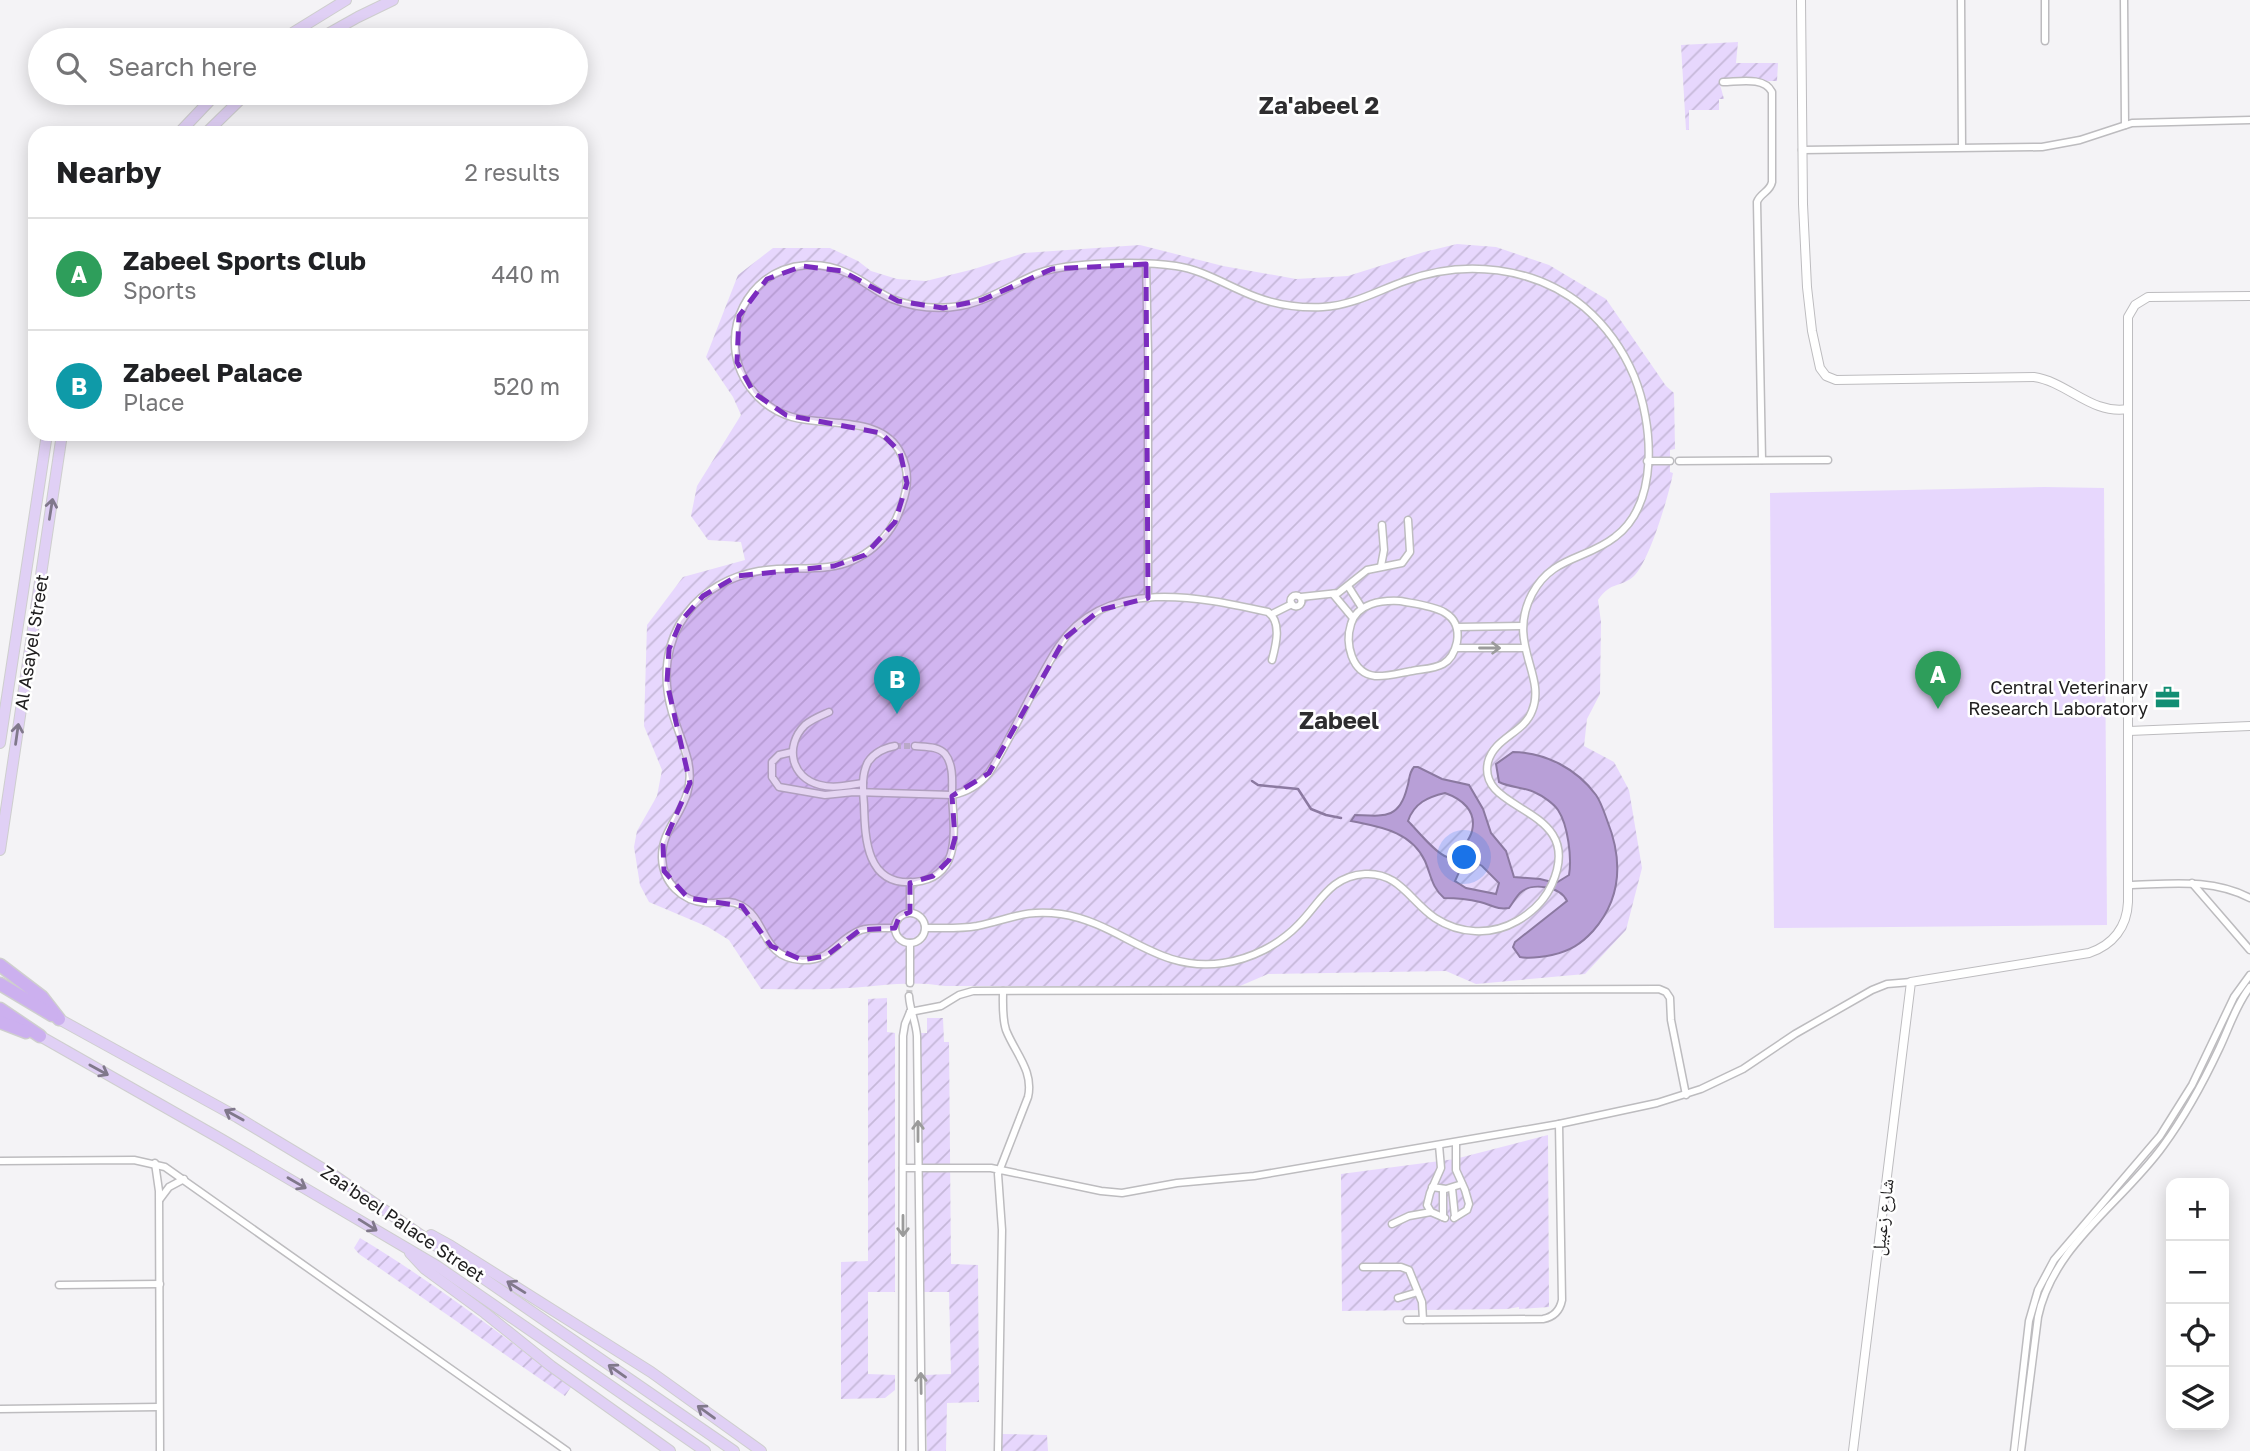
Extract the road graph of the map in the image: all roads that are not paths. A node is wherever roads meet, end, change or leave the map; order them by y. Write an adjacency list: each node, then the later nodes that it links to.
1 (346, 0): 7 (main road)
2 (393, 0): 8 (main road)
3 (1801, 0): 18 (street)
4 (1961, 0): 17 (street)
5 (2045, 0): 9 (street)
6 (2124, 0): 14 (street)
7 (300, 28)
8 (338, 28)
9 (2045, 41)
10 (1723, 82): 24 (street)
11 (206, 105): 15 (main road)
12 (235, 105): 16 (main road)
13 (2250, 120): 14 (street)
14 (2125, 125): 17 (street)
15 (186, 126)
16 (213, 126)
17 (1962, 147): 18 (street)
18 (1802, 150): 21 (street)
19 (1146, 264): 26 (street); 34 (street); 61 (street)
20 (2250, 296): 21 (street)
21 (2128, 409): 45 (street)
22 (46, 441): 46 (main road, Al Asayel Street)
23 (61, 441): 55 (main road, Al Asayel Street, one-way to 23)
24 (1762, 460): 25 (street); 28 (street)
25 (1828, 460)
26 (1647, 461): 27 (street); 38 (street)
27 (1670, 461)
28 (1679, 461)
29 (1408, 520): 31 (street)
30 (1382, 525): 31 (street)
31 (1381, 566): 32 (street)
32 (1348, 586): 33 (street); 35 (street)
33 (1334, 594): 36 (street); 37 (street)
34 (1148, 598): 36 (street); 54 (street)
35 (1362, 608): 37 (street); 39 (street)
36 (1272, 614): 42 (street)
37 (1353, 618): 40 (street)
38 (1522, 626): 39 (street); 41 (street)
39 (1457, 627): 40 (street)
40 (1455, 648): 41 (street, one-way to 41)
41 (1524, 648): 62 (street)
42 (1272, 660)
43 (829, 712): 49 (street)
44 (2250, 726): 45 (street)
45 (2129, 732): 58 (street)
46 (0, 743)
47 (895, 746): 51 (street)
48 (915, 746): 54 (street)
49 (792, 752): 50 (street); 52 (street)
50 (803, 778): 51 (street); 52 (street)
51 (863, 783): 53 (street)
52 (803, 792): 53 (street)
53 (863, 793): 54 (street); 56 (street)
54 (952, 795): 56 (street)
55 (0, 850)
56 (911, 882): 60 (street)
57 (2192, 883): 58 (street); 59 (street); 64 (street)
58 (2128, 886): 67 (street)
59 (2250, 898)
60 (910, 912): 61 (street); 62 (street)
61 (895, 928): 63 (street)
62 (926, 928): 63 (street)
63 (910, 943): 68 (street)
64 (2250, 950)
65 (0, 965): 75 (highway)
66 (2250, 975): 70 (street)
67 (1911, 982): 78 (street); 116 (street, شارع زعبيل)
68 (909, 983)
69 (0, 984): 75 (highway)
70 (2248, 986): 106 (street)
71 (1003, 991): 74 (street); 78 (street); 86 (street)
72 (909, 996): 74 (street)
73 (0, 1009): 77 (highway)
74 (910, 1012): 84 (street, one-way to 74); 85 (street)
75 (59, 1019): 95 (main road, Zaa'beel Palace Street, one-way to 75)
76 (0, 1022): 77 (highway)
77 (40, 1036): 96 (main road, Zaa'beel Palace Street, one-way to 96)
78 (1686, 1095): 79 (street)
79 (1559, 1124): 80 (street); 103 (street)
80 (1456, 1143): 81 (street); 88 (street)
81 (1439, 1145): 86 (street); 89 (street)
82 (0, 1161): 83 (street)
83 (155, 1163): 87 (street); 92 (street)
84 (918, 1167): 85 (street); 86 (street); 114 (street, one-way to 84)
85 (903, 1168): 113 (street, one-way to 113)
86 (999, 1169): 115 (street)
87 (184, 1179): 92 (street); 108 (street)
88 (1462, 1184): 90 (street); 90 (street)
89 (1432, 1187): 91 (street); 93 (street)
90 (1452, 1188): 91 (street)
91 (1443, 1189): 93 (street)
92 (159, 1200): 99 (street)
93 (1431, 1212): 94 (street)
94 (1392, 1224)
95 (416, 1230): 111 (main road, Zaa'beel Palace Street, one-way to 95); 112 (main road, one-way to 95)
96 (407, 1250): 109 (main road); 110 (main road, Zaa'beel Palace Street)
97 (1363, 1267): 100 (street)
98 (59, 1284): 99 (street)
99 (160, 1284): 104 (street)
100 (1418, 1292): 101 (street); 103 (street)
101 (1398, 1297)
102 (1407, 1320): 103 (street)
103 (1423, 1320)
104 (159, 1407): 105 (street); 107 (street)
105 (0, 1409)
106 (2020, 1430): 117 (street); 118 (street)
107 (160, 1451)
108 (566, 1451)
109 (670, 1451)
110 (705, 1451)
111 (734, 1451)
112 (761, 1451)
113 (902, 1451)
114 (922, 1451)
115 (998, 1451)
116 (1853, 1451)
117 (2014, 1451)
118 (2021, 1451)

